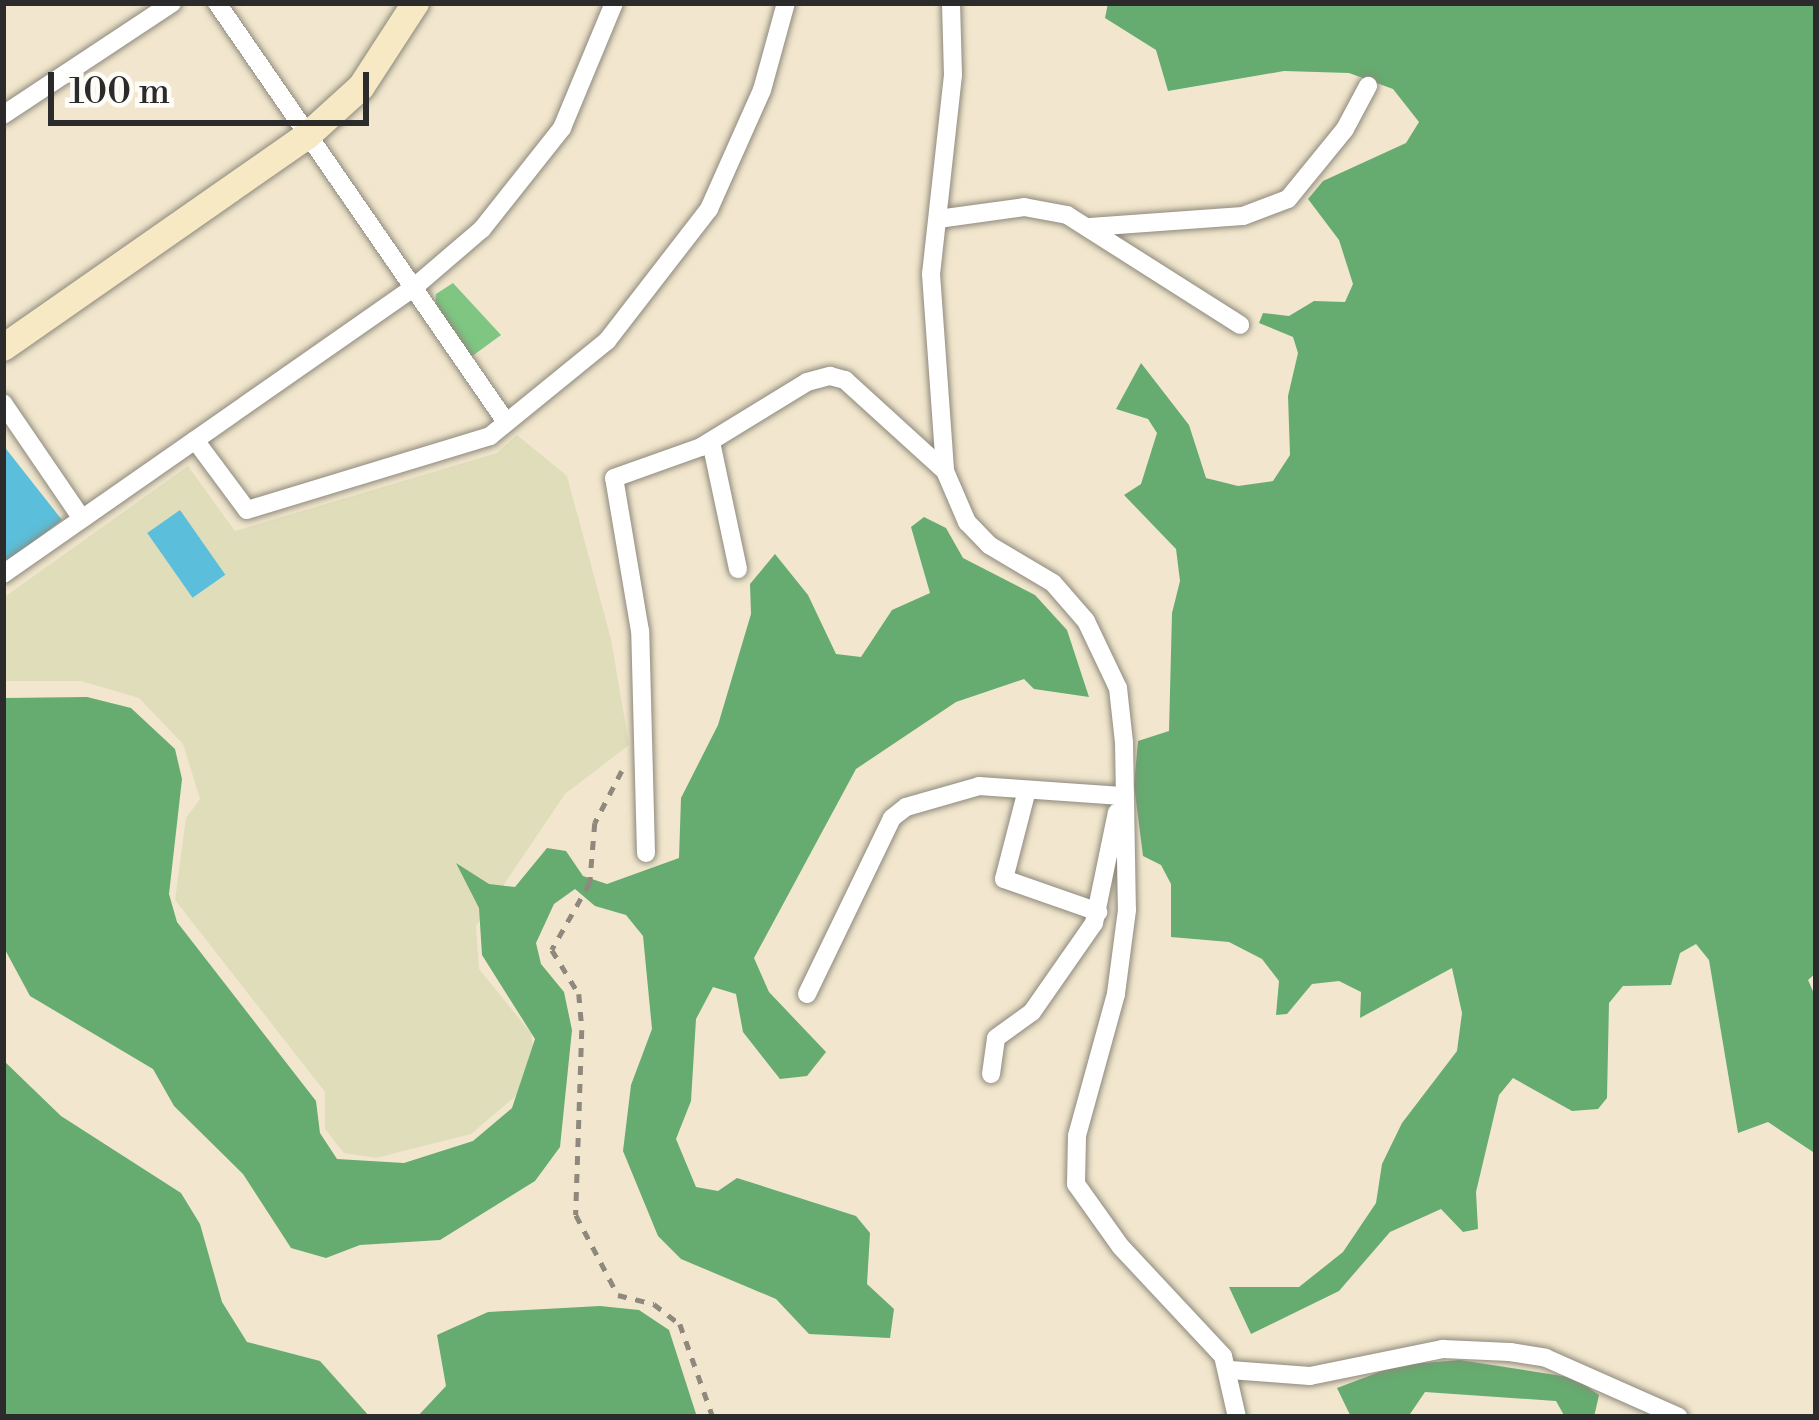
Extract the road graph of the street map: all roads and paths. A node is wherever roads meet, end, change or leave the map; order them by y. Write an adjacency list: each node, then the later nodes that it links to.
1 (172, 3): 8 (street)
2 (217, 3): 9 (street)
3 (415, 3): 9 (street)
4 (614, 3): 12 (street)
5 (786, 3): 16 (street)
6 (950, 3): 10 (street)
7 (1367, 86): 11 (street)
8 (3, 115)
9 (306, 136): 12 (street); 14 (street)
10 (938, 219): 11 (street); 19 (street)
11 (1090, 227): 13 (street)
12 (412, 289): 16 (street); 17 (street)
13 (1240, 325)
14 (3, 346)
15 (3, 403): 20 (street)
16 (506, 422): 17 (street)
17 (195, 440): 20 (street)
18 (711, 442): 19 (street); 21 (street); 23 (street)
19 (946, 471): 25 (street)
20 (82, 519): 22 (street)
21 (738, 569)
22 (3, 574)
23 (643, 752): 26 (street); 31 (path)
24 (1027, 790): 25 (street); 27 (street); 28 (street)
25 (1122, 796): 27 (street); 30 (street)
26 (646, 853)
27 (1097, 912): 29 (street)
28 (807, 994)
29 (991, 1074)
30 (1230, 1370): 32 (street); 33 (street)
31 (712, 1417)
32 (1237, 1417)
33 (1679, 1417)

